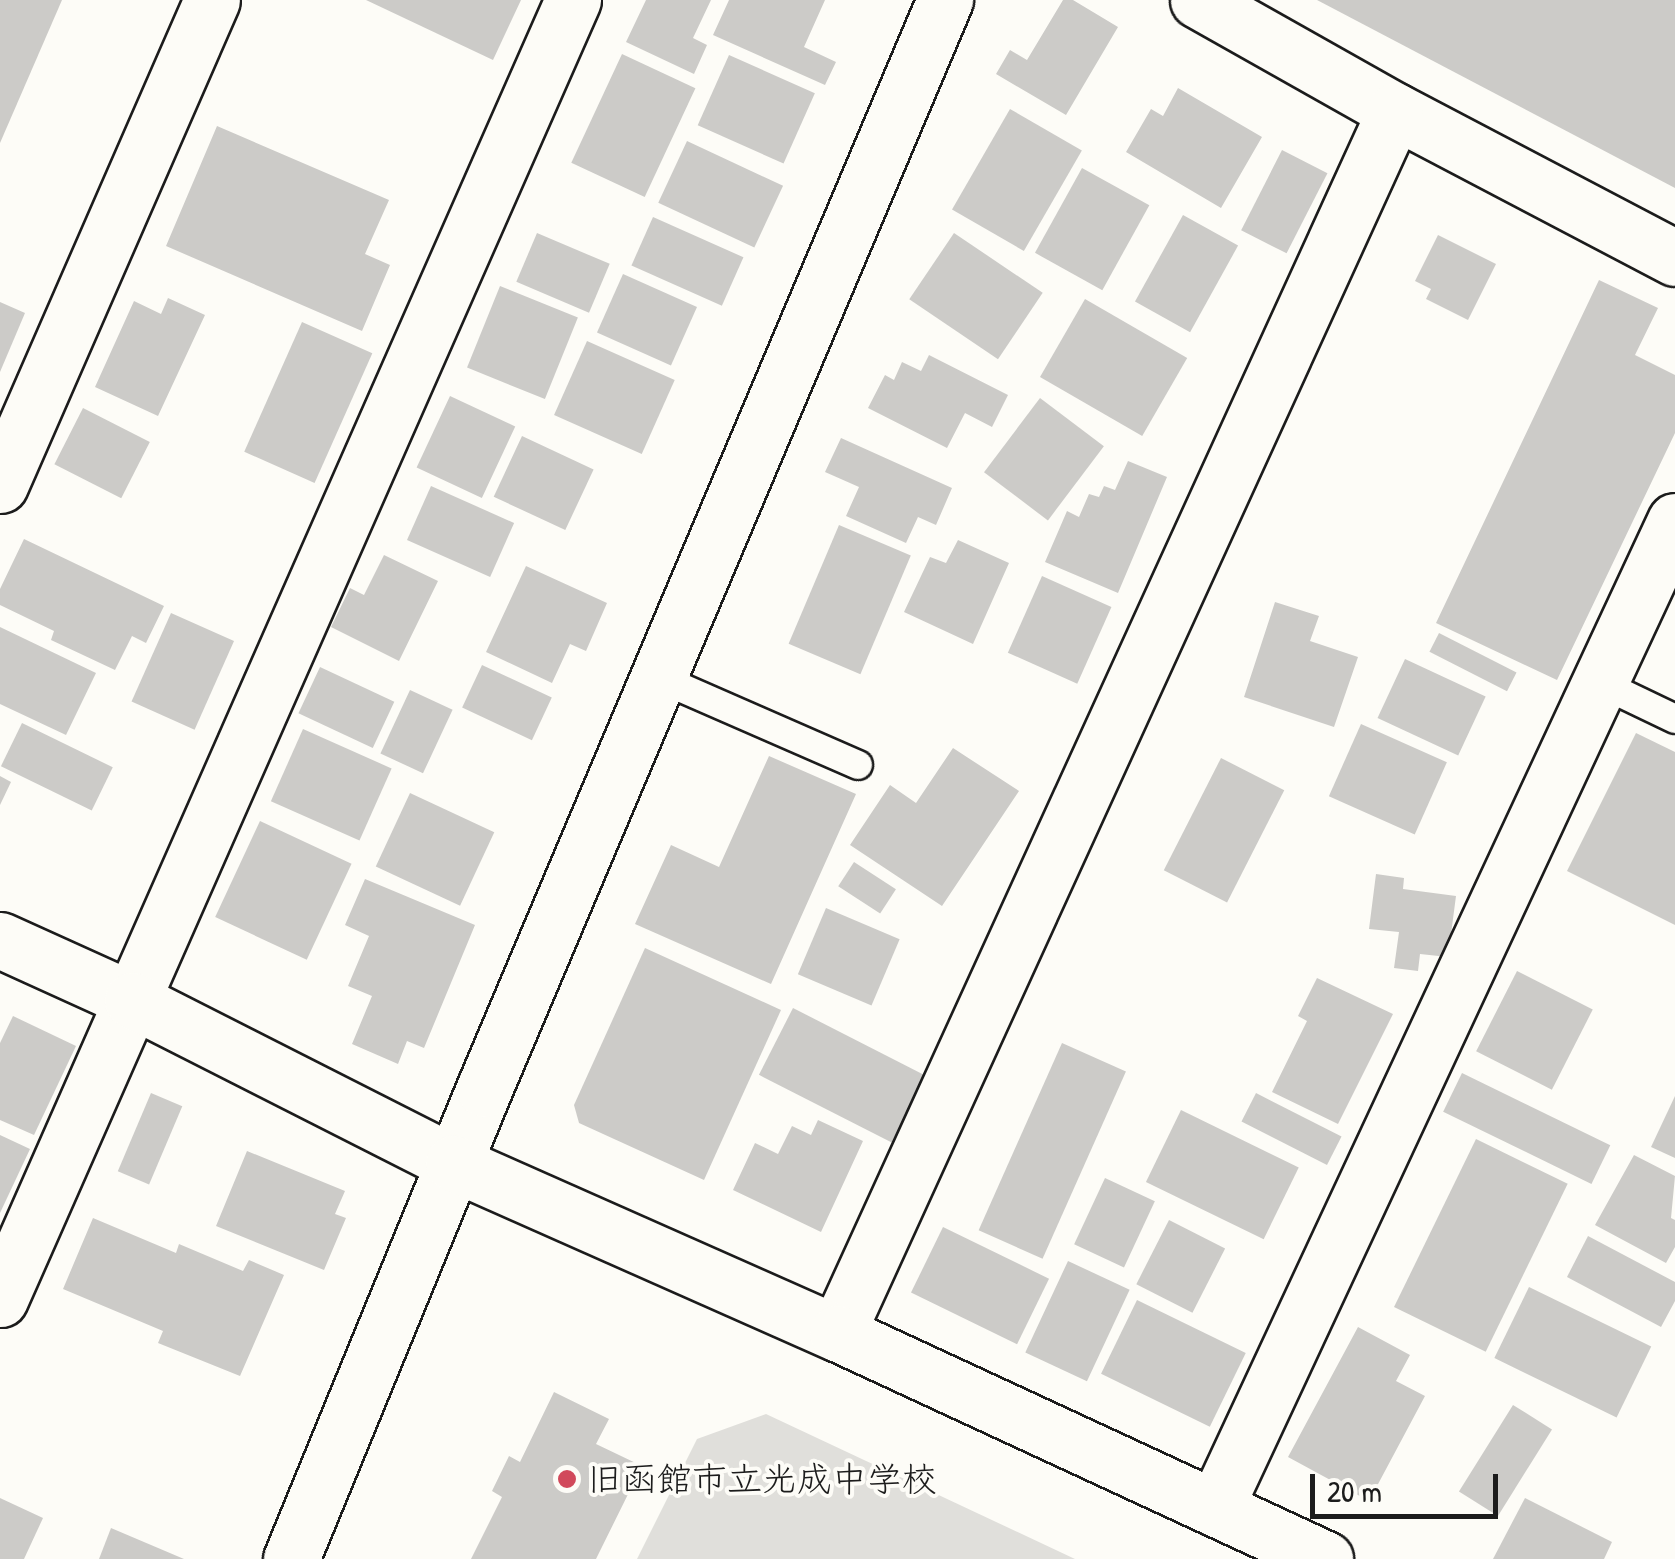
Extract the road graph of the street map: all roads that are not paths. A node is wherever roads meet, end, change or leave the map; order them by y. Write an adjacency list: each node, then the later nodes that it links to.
1 (212, 0): 7 (street)
2 (573, 0): 14 (street)
3 (945, 0): 9 (street)
4 (1198, 0): 5 (street)
5 (1395, 112): 6 (street); 17 (street)
6 (1675, 258)
7 (0, 486)
8 (1675, 521): 10 (street)
9 (658, 678): 12 (lane); 15 (street)
10 (1600, 683): 11 (lane); 18 (street)
11 (1675, 719)
12 (858, 765)
13 (0, 940): 14 (street)
14 (132, 1000): 15 (street); 16 (street)
15 (453, 1162): 17 (street); 19 (street)
16 (0, 1299)
17 (837, 1333): 18 (street)
18 (1216, 1508): 20 (street)
19 (291, 1559)
20 (1324, 1559)

